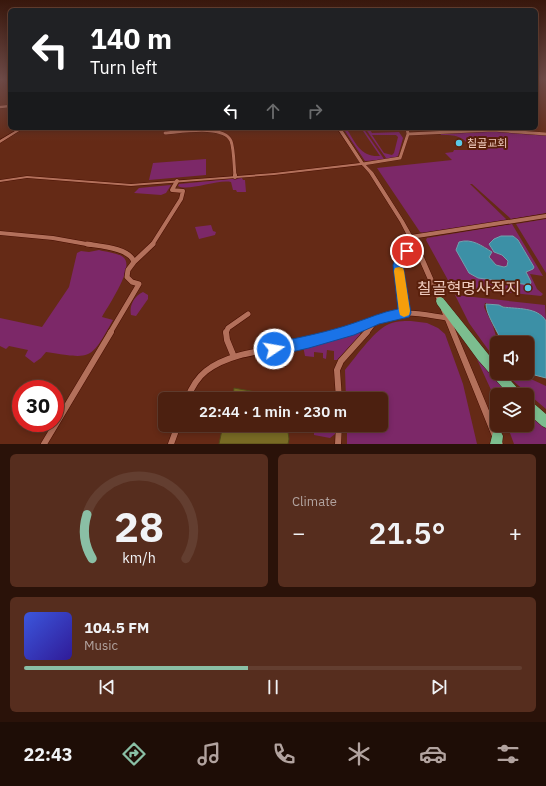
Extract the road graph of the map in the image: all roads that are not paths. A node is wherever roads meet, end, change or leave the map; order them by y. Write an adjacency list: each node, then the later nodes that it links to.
1 (19, 130): 7 (street)
2 (340, 130): 8 (street)
3 (407, 130): 5 (street)
4 (165, 133): 9 (street)
5 (408, 134): 6 (street); 8 (street)
6 (546, 134)
7 (0, 142)
8 (363, 164): 9 (street); 14 (street)
9 (235, 177): 11 (street)
10 (0, 181): 11 (street)
11 (177, 181): 16 (street)
12 (546, 216): 14 (street)
13 (0, 233): 16 (street)
14 (411, 237): 15 (street)
15 (415, 245): 17 (street); 18 (street)
16 (134, 262): 31 (street)
17 (440, 301): 20 (street); 23 (highway)
18 (405, 313): 20 (street); 21 (street)
19 (248, 314): 22 (street)
20 (447, 318): 30 (street)
21 (378, 319): 22 (street); 25 (street)
22 (234, 357): 24 (street)
23 (510, 388)
24 (191, 392)
25 (339, 392)
26 (534, 411): 27 (highway)
27 (546, 422)
28 (175, 432): 32 (street)
29 (339, 432): 33 (street)
30 (498, 441)
31 (44, 444)
32 (171, 444)
33 (338, 444)

